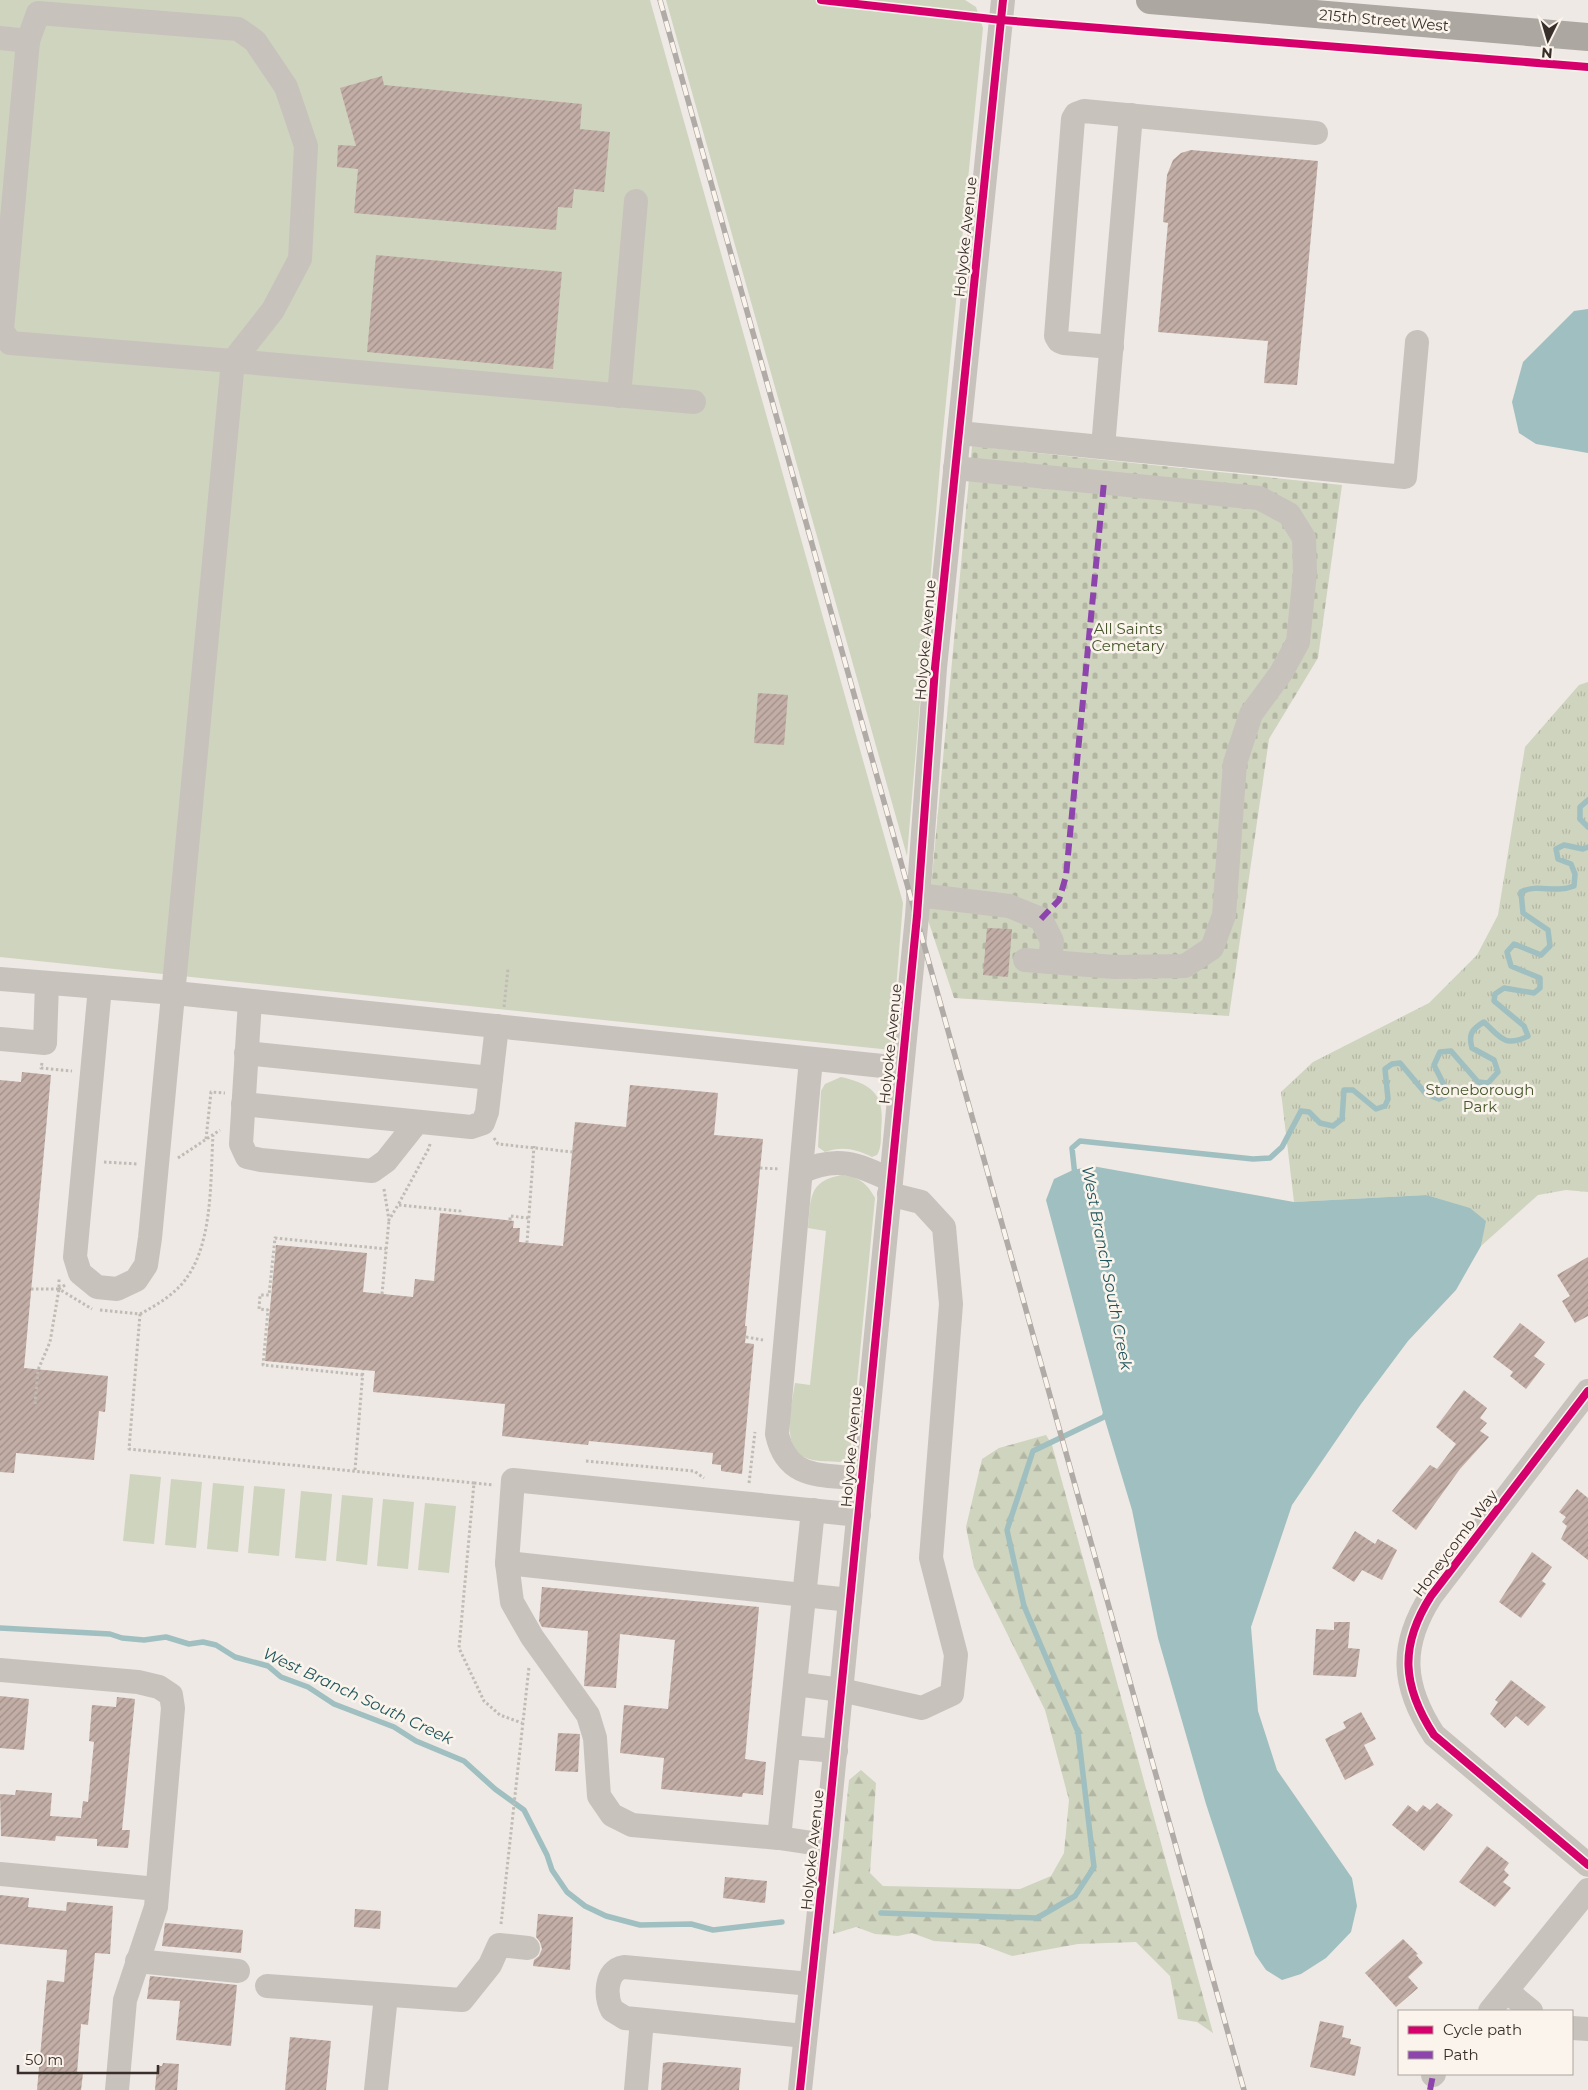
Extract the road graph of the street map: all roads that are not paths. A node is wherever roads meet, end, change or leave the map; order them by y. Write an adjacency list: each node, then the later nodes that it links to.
1 (1003, 0): 14 (street, Holyoke Avenue)
2 (1150, 0): 3 (main road, 215th Street West)
3 (1588, 37)
4 (0, 38): 5 (street)
5 (28, 41): 11 (street); 11 (street)
6 (1131, 115): 7 (street); 10 (street); 10 (street)
7 (1316, 133)
8 (636, 202): 12 (street)
9 (1417, 342): 15 (street)
10 (1112, 347): 15 (street)
11 (234, 360): 12 (street); 23 (street)
12 (619, 396): 13 (street)
13 (694, 402)
14 (958, 433): 15 (street); 16 (street, Holyoke Avenue)
15 (1103, 447)
16 (955, 468): 17 (street, Holyoke Avenue); 19 (street)
17 (918, 895): 19 (street); 29 (street, Holyoke Avenue)
18 (1024, 960): 19 (street)
19 (1050, 962)
20 (0, 979): 21 (street)
21 (48, 983): 22 (street); 26 (street)
22 (100, 987): 23 (street); 23 (street)
23 (175, 993): 24 (street)
24 (250, 1001): 25 (street); 27 (street)
25 (497, 1026): 28 (street); 30 (street)
26 (0, 1039)
27 (246, 1053): 30 (street); 31 (street)
28 (811, 1058): 29 (street); 33 (street)
29 (902, 1068): 34 (street, Holyoke Avenue)
30 (491, 1078): 32 (street)
31 (243, 1099): 32 (street); 32 (street)
32 (424, 1123)
33 (791, 1170): 34 (street); 36 (street)
34 (890, 1187): 36 (street, Holyoke Avenue); 44 (street)
35 (1588, 1391): 49 (street, Honeycomb Way)
36 (862, 1478): 38 (street, Holyoke Avenue)
37 (814, 1510): 38 (street); 39 (street); 40 (street)
38 (858, 1515): 41 (street, Holyoke Avenue)
39 (507, 1563): 40 (street); 47 (street)
40 (806, 1595): 41 (street); 43 (street)
41 (850, 1600): 44 (street, Holyoke Avenue)
42 (0, 1670): 51 (street)
43 (796, 1684): 44 (street); 45 (street)
44 (842, 1690): 46 (street, Holyoke Avenue)
45 (789, 1747): 46 (street); 47 (street)
46 (836, 1751): 48 (street, Holyoke Avenue)
47 (779, 1838): 48 (street)
48 (826, 1845): 56 (street, Holyoke Avenue)
49 (1588, 1865)
50 (0, 1874): 51 (street)
51 (157, 1890): 54 (street)
52 (1588, 1890): 58 (street)
53 (528, 1948): 59 (street)
54 (137, 1961): 55 (street); 66 (street)
55 (238, 1971)
56 (811, 1984): 62 (street); 65 (street, Holyoke Avenue)
57 (267, 1986): 59 (street)
58 (1508, 1992): 60 (street); 61 (street)
59 (386, 1996): 67 (street)
60 (1491, 2010)
61 (1530, 2010)
62 (642, 2020): 65 (street); 68 (street)
63 (1573, 2028): 64 (street)
64 (1588, 2029)
65 (805, 2036): 69 (street, Holyoke Avenue)
66 (117, 2090)
67 (376, 2090)
68 (636, 2090)
69 (800, 2090)

